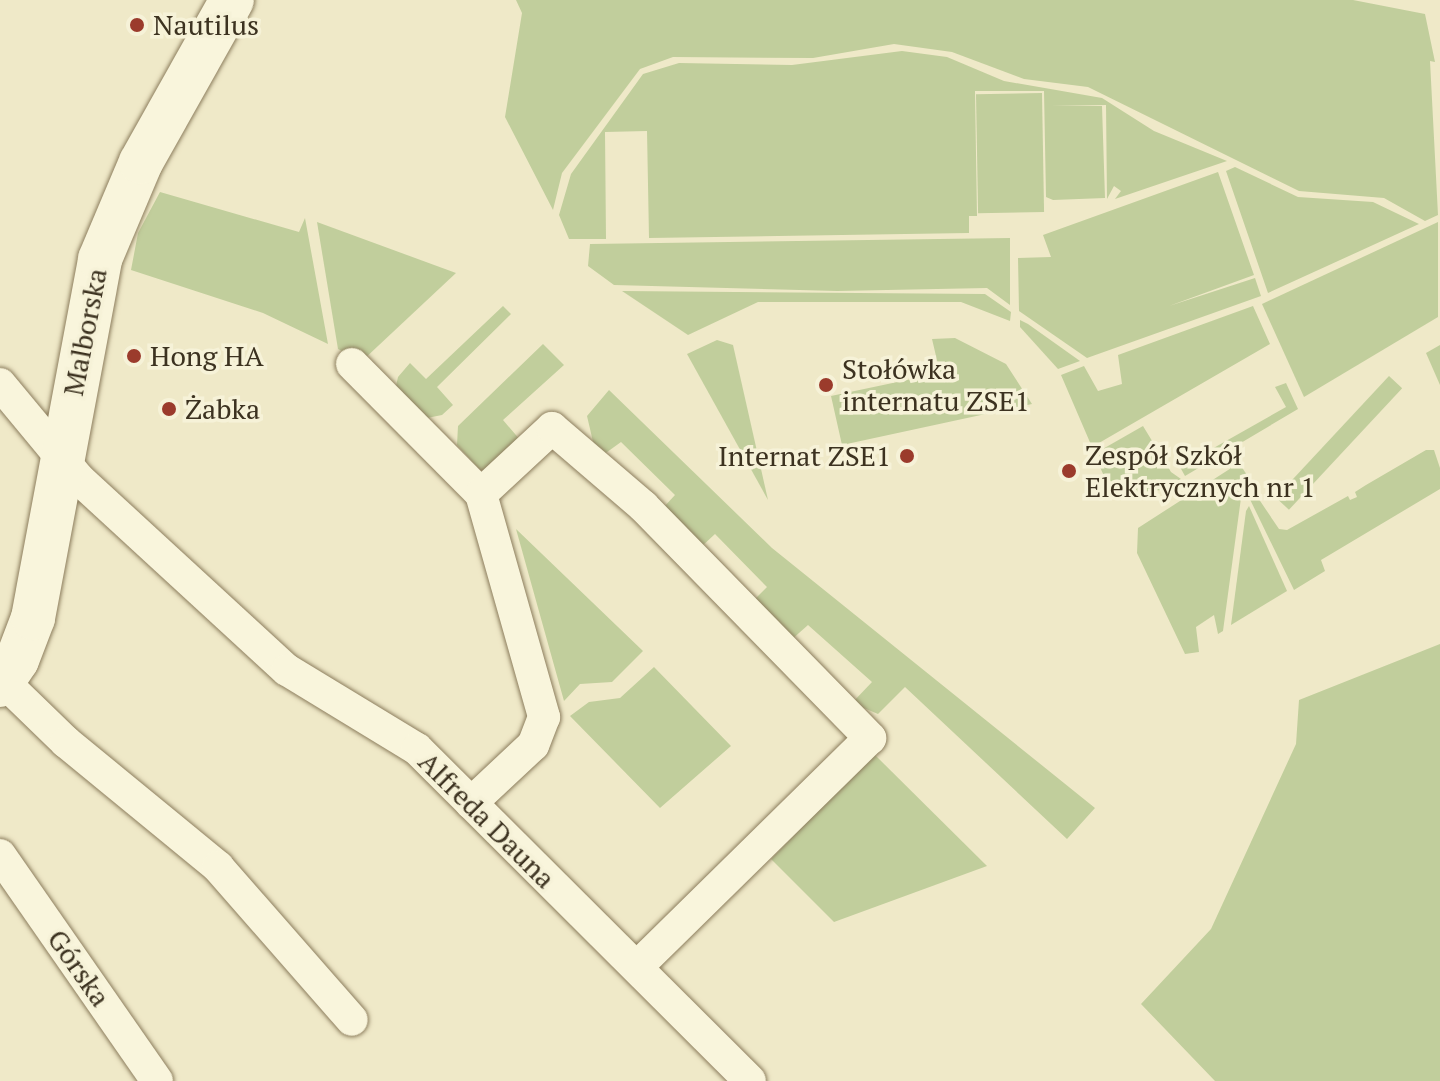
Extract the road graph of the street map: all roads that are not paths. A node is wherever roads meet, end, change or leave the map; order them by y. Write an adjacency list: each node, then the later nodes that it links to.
1 (232, 0): 4 (street, Malborska)
2 (352, 364): 5 (street)
3 (0, 384): 4 (street, Alfreda Dauna)
4 (61, 458): 6 (street, Malborska); 7 (street, Alfreda Dauna)
5 (481, 494): 7 (street); 9 (street)
6 (2, 683): 10 (street)
7 (471, 803): 9 (street, Alfreda Dauna)
8 (0, 855): 11 (street, Górska)
9 (637, 967): 12 (street, Alfreda Dauna)
10 (352, 1020)
11 (157, 1081)
12 (750, 1081)

